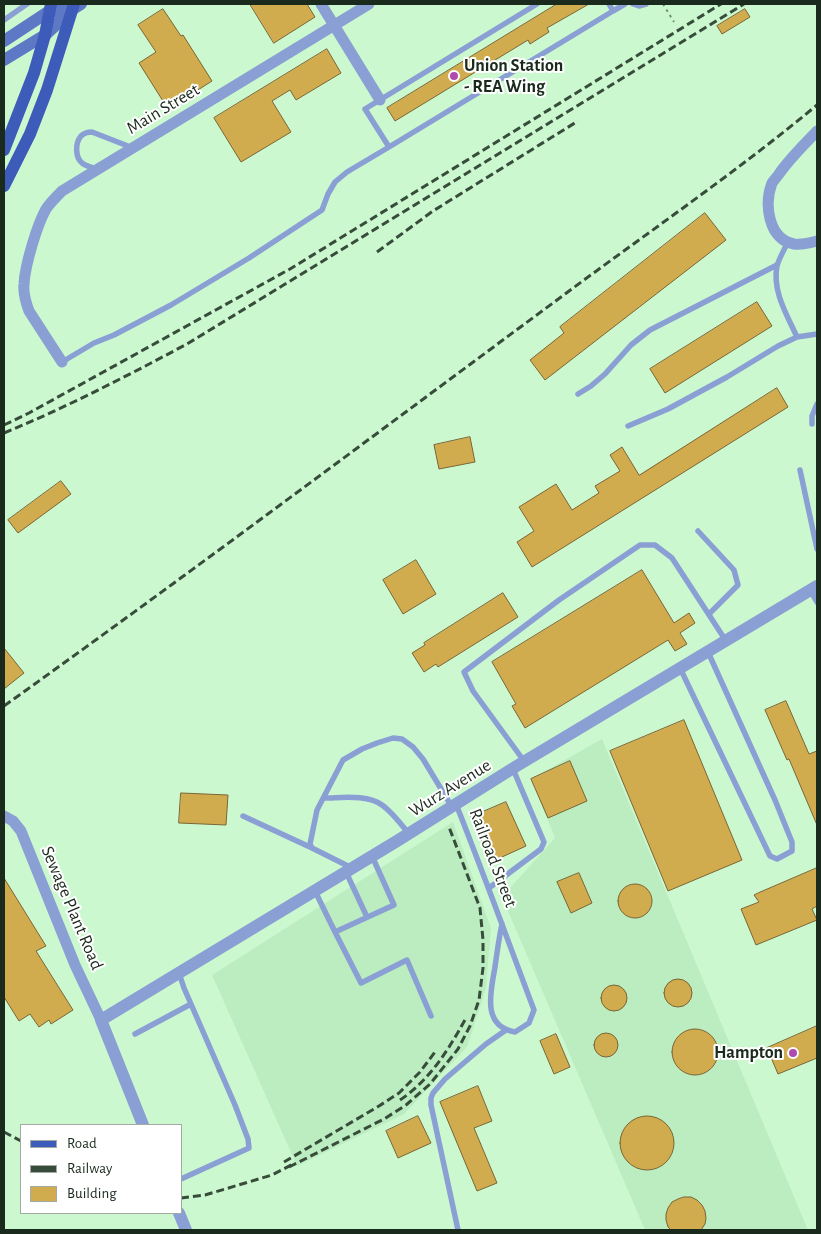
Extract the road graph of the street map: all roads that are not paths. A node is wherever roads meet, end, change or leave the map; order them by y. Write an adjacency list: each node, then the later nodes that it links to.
1 (27, 4): 12 (lane)
2 (321, 4): 13 (street)
3 (369, 4): 13 (street, Main Street)
4 (537, 4): 17 (lane)
5 (609, 4): 11 (lane)
6 (625, 4): 11 (lane)
7 (634, 4): 8 (lane)
8 (646, 4)
9 (76, 5): 10 (main road); 14 (main road); 23 (main road)
10 (50, 8): 14 (main road); 15 (main road)
11 (614, 11): 19 (lane)
12 (4, 20)
13 (334, 25): 17 (street); 20 (street, Main Street)
14 (45, 35): 16 (main road); 21 (main road)
15 (4, 41)
16 (4, 60)
17 (380, 100): 19 (lane)
18 (817, 131): 24 (street)
19 (389, 147): 29 (lane)
20 (133, 148): 22 (street, Main Street); 22 (lane)
21 (4, 150)
22 (98, 169): 29 (street, Main Street)
23 (4, 186)
24 (788, 241): 25 (street); 26 (lane)
25 (817, 241)
26 (777, 265): 28 (lane); 30 (lane)
27 (817, 334): 28 (lane)
28 (797, 338): 33 (lane)
29 (62, 362)
30 (578, 394)
31 (817, 404): 32 (lane)
32 (812, 424)
33 (628, 426)
34 (800, 470): 36 (lane)
35 (698, 531): 39 (lane)
36 (817, 550)
37 (814, 588): 38 (lane); 40 (street, Wurz Avenue)
38 (817, 602)
39 (709, 614): 40 (lane); 43 (lane)
40 (726, 641): 41 (street, Wurz Avenue)
41 (708, 652): 42 (street, Wurz Avenue); 42 (lane)
42 (680, 668): 43 (street, Wurz Avenue)
43 (524, 762): 44 (street, Wurz Avenue)
44 (512, 769): 46 (street, Wurz Avenue); 53 (lane)
45 (324, 798): 46 (lane, Railroad Street); 49 (lane); 50 (lane, Railroad Street)
46 (454, 805): 49 (street, Wurz Avenue); 53 (lane, Railroad Street)
47 (4, 816): 61 (street, Sewage Plant Road)
48 (242, 816): 50 (lane)
49 (409, 834): 51 (street, Wurz Avenue)
50 (312, 848): 52 (lane)
51 (372, 856): 52 (street, Wurz Avenue); 55 (lane)
52 (349, 870): 54 (street, Wurz Avenue); 55 (lane)
53 (489, 888): 56 (lane, Railroad Street)
54 (315, 891): 57 (lane); 58 (street, Wurz Avenue)
55 (367, 917): 57 (lane)
56 (502, 924): 62 (lane, Railroad Street); 62 (lane, Railroad Street)
57 (335, 932): 60 (lane)
58 (179, 973): 59 (lane); 61 (street, Wurz Avenue)
59 (191, 1004): 63 (lane); 65 (lane)
60 (431, 1016)
61 (101, 1020): 64 (street)
62 (506, 1030): 68 (lane)
63 (135, 1034)
64 (143, 1124)
65 (182, 1179)
66 (179, 1214): 67 (street)
67 (186, 1230)
68 (458, 1230)

